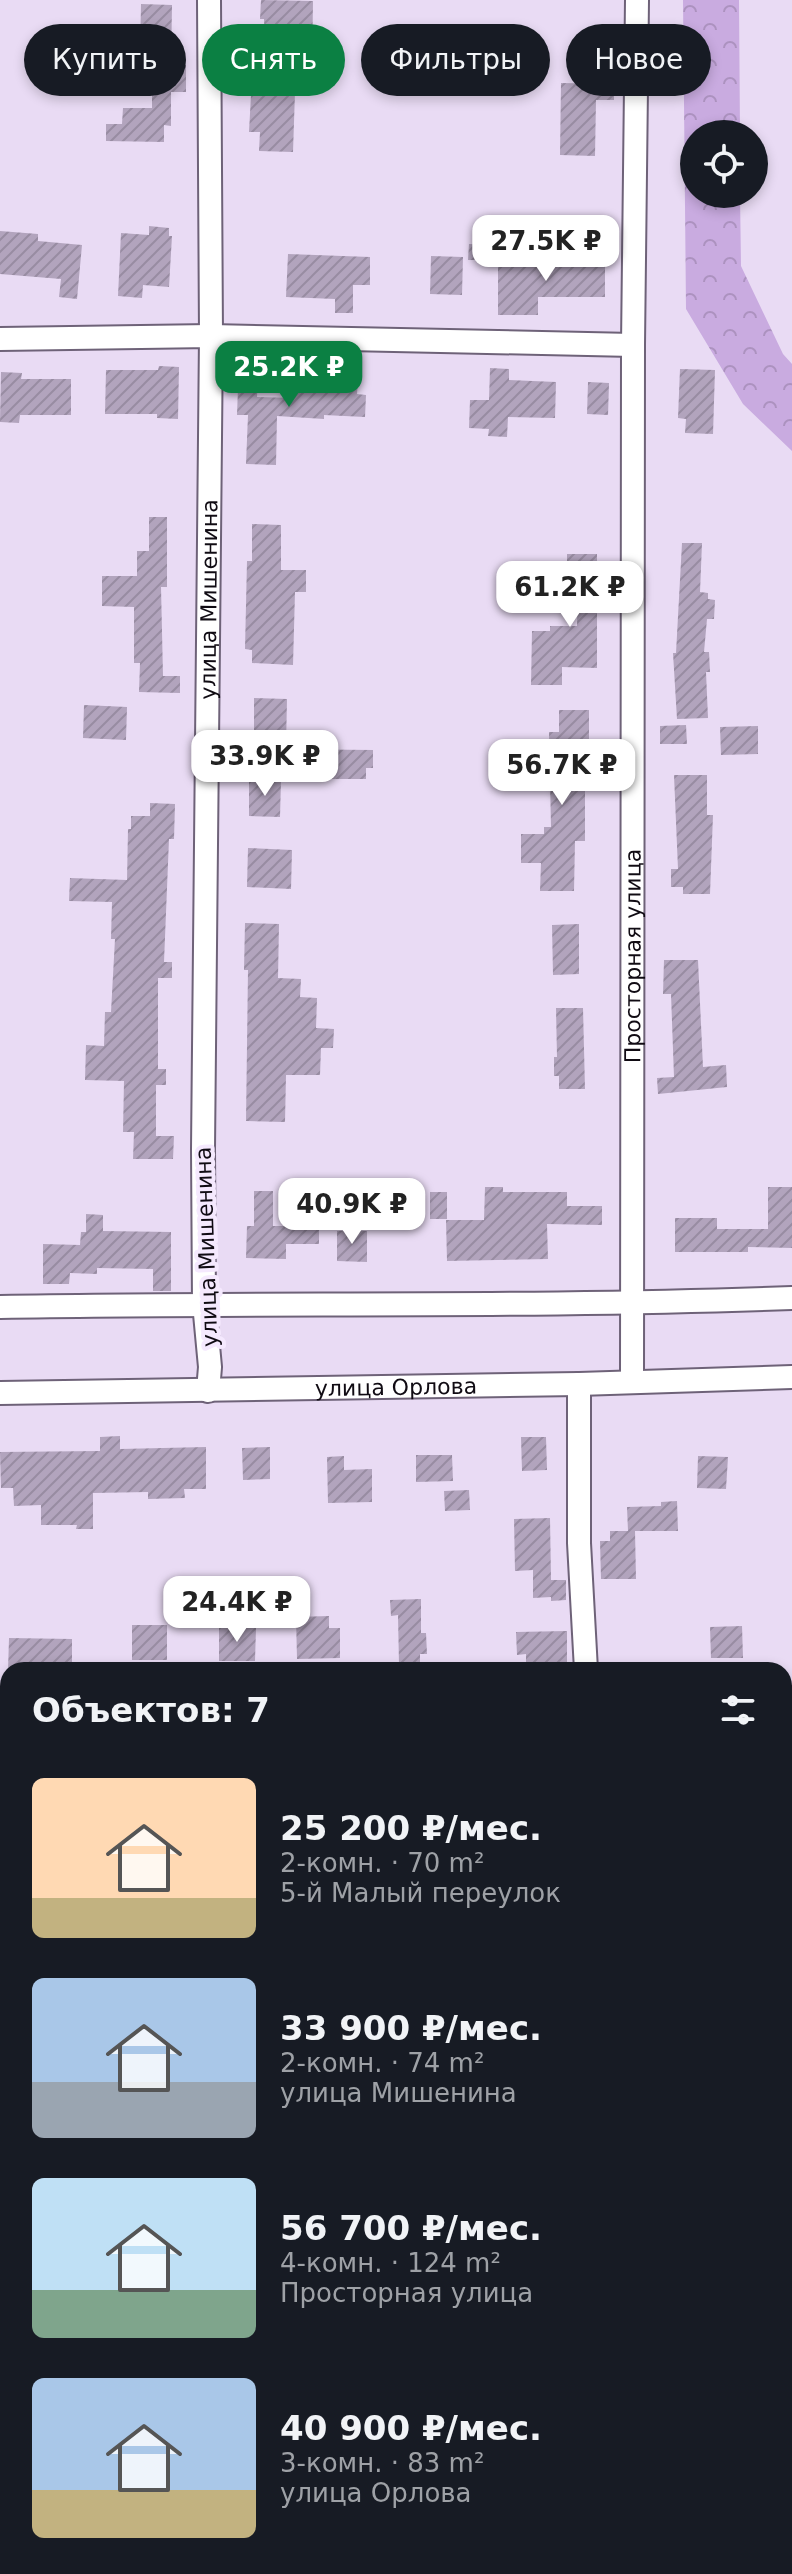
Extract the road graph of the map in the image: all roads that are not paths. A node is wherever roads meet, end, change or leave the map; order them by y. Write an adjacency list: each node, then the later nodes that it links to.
1 (209, 0): 3 (street, улица Мишенина)
2 (637, 0): 5 (street, Просторная улица)
3 (211, 336): 4 (street); 5 (street); 7 (street, улица Мишенина)
4 (0, 339)
5 (633, 345): 8 (street, Просторная улица)
6 (792, 1298): 8 (street)
7 (204, 1303): 8 (street); 9 (street); 13 (street, улица Мишенина)
8 (632, 1304): 11 (street, Просторная улица)
9 (0, 1307)
10 (792, 1377): 11 (street, улица Орлова)
11 (632, 1382): 12 (street, улица Орлова)
12 (579, 1384): 13 (street, улица Орлова); 15 (street)
13 (208, 1391): 14 (street, улица Орлова)
14 (0, 1393)
15 (586, 1662)

